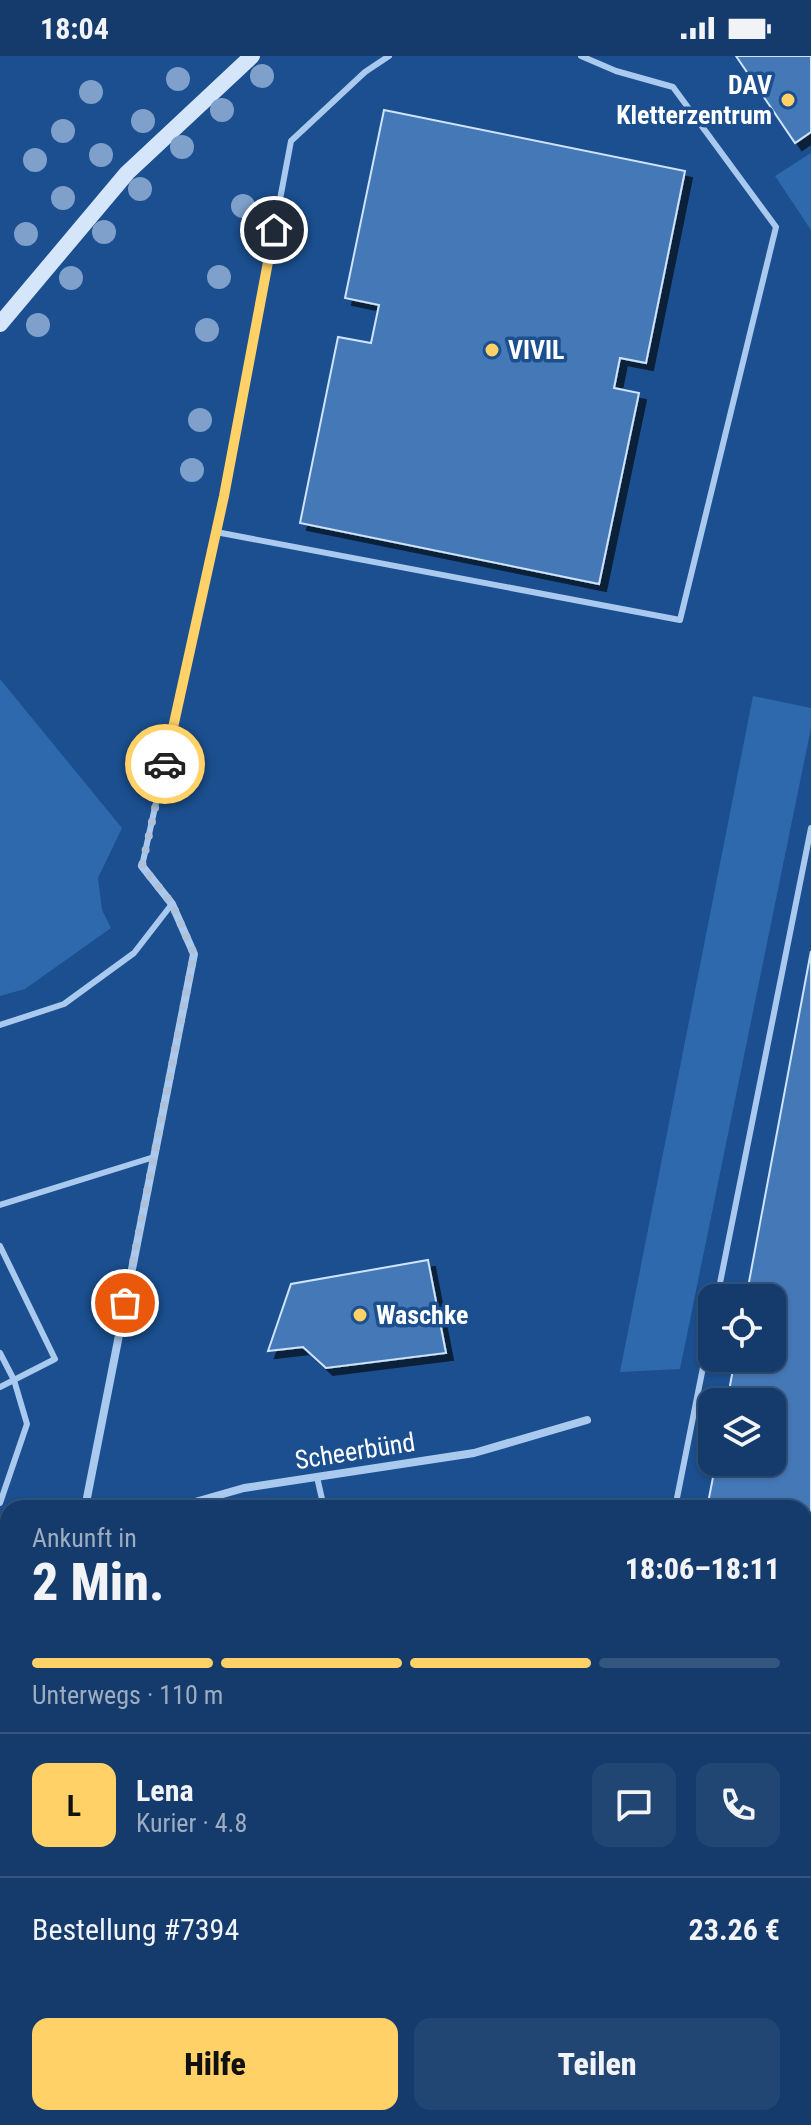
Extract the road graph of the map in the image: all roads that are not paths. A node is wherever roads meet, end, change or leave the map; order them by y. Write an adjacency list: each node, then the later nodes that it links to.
1 (252, 56): 4 (street)
2 (389, 56): 5 (lane)
3 (581, 56): 5 (lane)
4 (0, 324)
5 (216, 532): 7 (lane)
6 (811, 828): 13 (lane)
7 (142, 866): 8 (street)
8 (172, 904): 9 (lane); 10 (street)
9 (0, 1025)
10 (154, 1157): 11 (lane); 21 (street)
11 (0, 1205)
12 (0, 1246): 16 (lane)
13 (720, 1284)
14 (0, 1353): 16 (lane)
15 (702, 1372): 24 (lane)
16 (14, 1380): 17 (lane); 20 (lane)
17 (0, 1387)
18 (587, 1420): 19 (street, Scheerbünd)
19 (317, 1477): 22 (street, Scheerbünd); 23 (lane)
20 (1, 1500)
21 (87, 1500)
22 (202, 1500)
23 (322, 1500)
24 (677, 1500)

